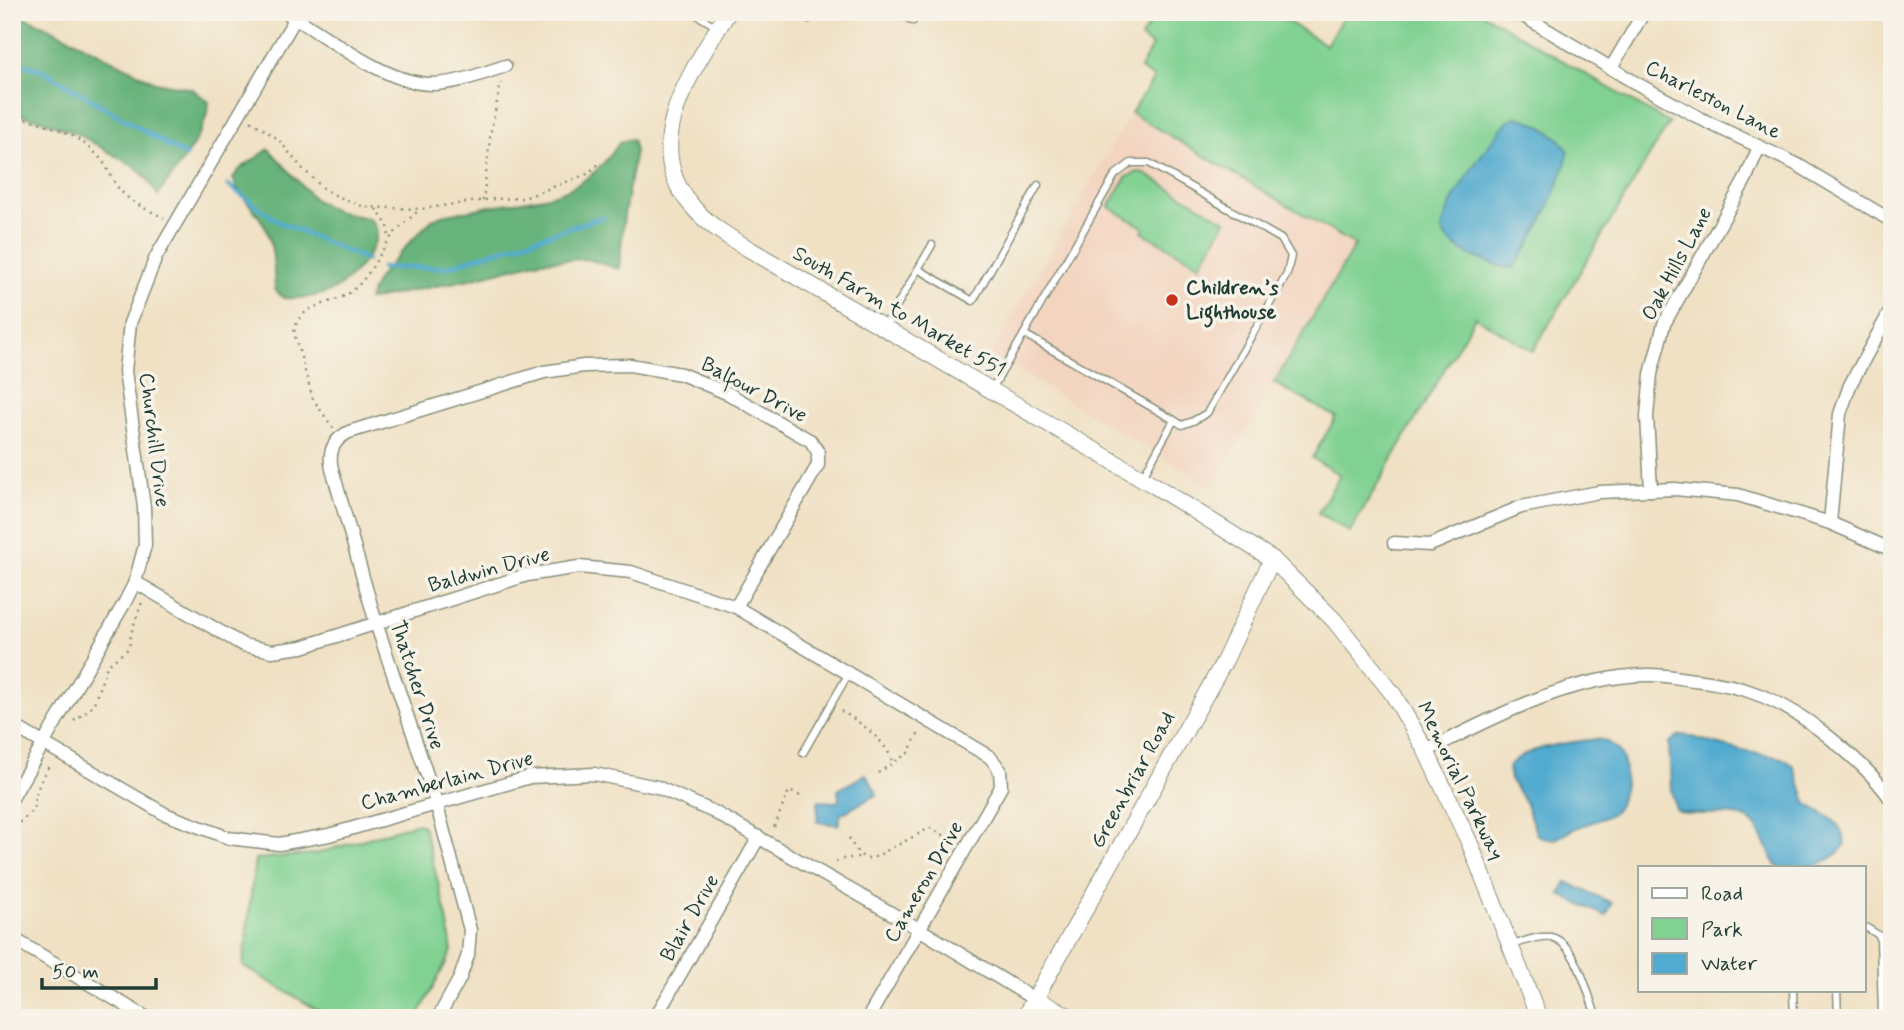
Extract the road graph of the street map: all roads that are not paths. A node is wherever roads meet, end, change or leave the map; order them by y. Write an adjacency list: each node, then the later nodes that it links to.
1 (692, 12): 8 (lane)
2 (728, 12): 8 (main road, South Farm to Market 551)
3 (897, 12): 7 (lane)
4 (1517, 12): 10 (street, Charleston Lane)
5 (1644, 12): 10 (street)
6 (293, 14): 9 (street); 28 (street, Churchill Drive)
7 (913, 21)
8 (718, 28): 17 (main road, South Farm to Market 551)
9 (505, 66)
10 (1611, 68): 11 (street, Charleston Lane)
11 (1759, 147): 13 (street, Charleston Lane); 23 (street, Oak Hills Lane)
12 (1038, 185): 15 (lane)
13 (1892, 221)
14 (932, 245): 15 (lane)
15 (918, 269): 17 (lane)
16 (1892, 308): 24 (street)
17 (884, 328): 19 (main road, South Farm to Market 551)
18 (1024, 334): 19 (lane); 20 (lane); 20 (lane)
19 (991, 390): 22 (main road, South Farm to Market 551)
20 (1174, 420): 22 (lane)
21 (338, 439): 29 (street, Balfour Drive); 30 (street, Thatcher Drive)
22 (1142, 478): 27 (main road, South Farm to Market 551)
23 (1651, 490): 24 (street); 25 (street)
24 (1830, 523): 26 (street)
25 (1394, 543)
26 (1892, 550)
27 (1272, 559): 34 (main road, Memorial Parkway); 47 (main road, Greenbriar Road)
28 (141, 586): 30 (street, Baldwin Drive); 33 (street, Churchill Drive)
29 (736, 607): 30 (street, Baldwin Drive); 31 (street, Baldwin Drive)
30 (376, 623): 39 (street, Thatcher Drive)
31 (849, 673): 35 (lane); 36 (street, Baldwin Drive)
32 (12, 725): 33 (street, Chamberlain Drive)
33 (44, 744): 37 (street, Churchill Drive); 39 (street, Chamberlain Drive)
34 (1426, 751): 38 (street); 44 (main road, Memorial Parkway)
35 (803, 753)
36 (996, 763): 42 (street, Cameron Drive)
37 (12, 798)
38 (1892, 801)
39 (436, 802): 40 (street, Chamberlain Drive); 49 (street, Thatcher Drive)
40 (759, 837): 42 (street, Chamberlain Drive); 50 (street, Blair Drive)
41 (1866, 927): 58 (lane)
42 (919, 929): 47 (street, Chamberlain Drive); 51 (street, Cameron Drive)
43 (12, 938): 48 (street)
44 (1510, 946): 54 (main road, Memorial Parkway); 55 (lane)
45 (1793, 992): 56 (lane)
46 (1837, 992): 57 (lane)
47 (1034, 999): 52 (main road, Greenbriar Road); 53 (main road, Chamberlain Drive)
48 (147, 1018)
49 (438, 1018)
50 (655, 1018)
51 (868, 1018)
52 (1024, 1018)
53 (1072, 1018)
54 (1539, 1018)
55 (1597, 1018)
56 (1794, 1018)
57 (1838, 1018)
58 (1882, 1018)

